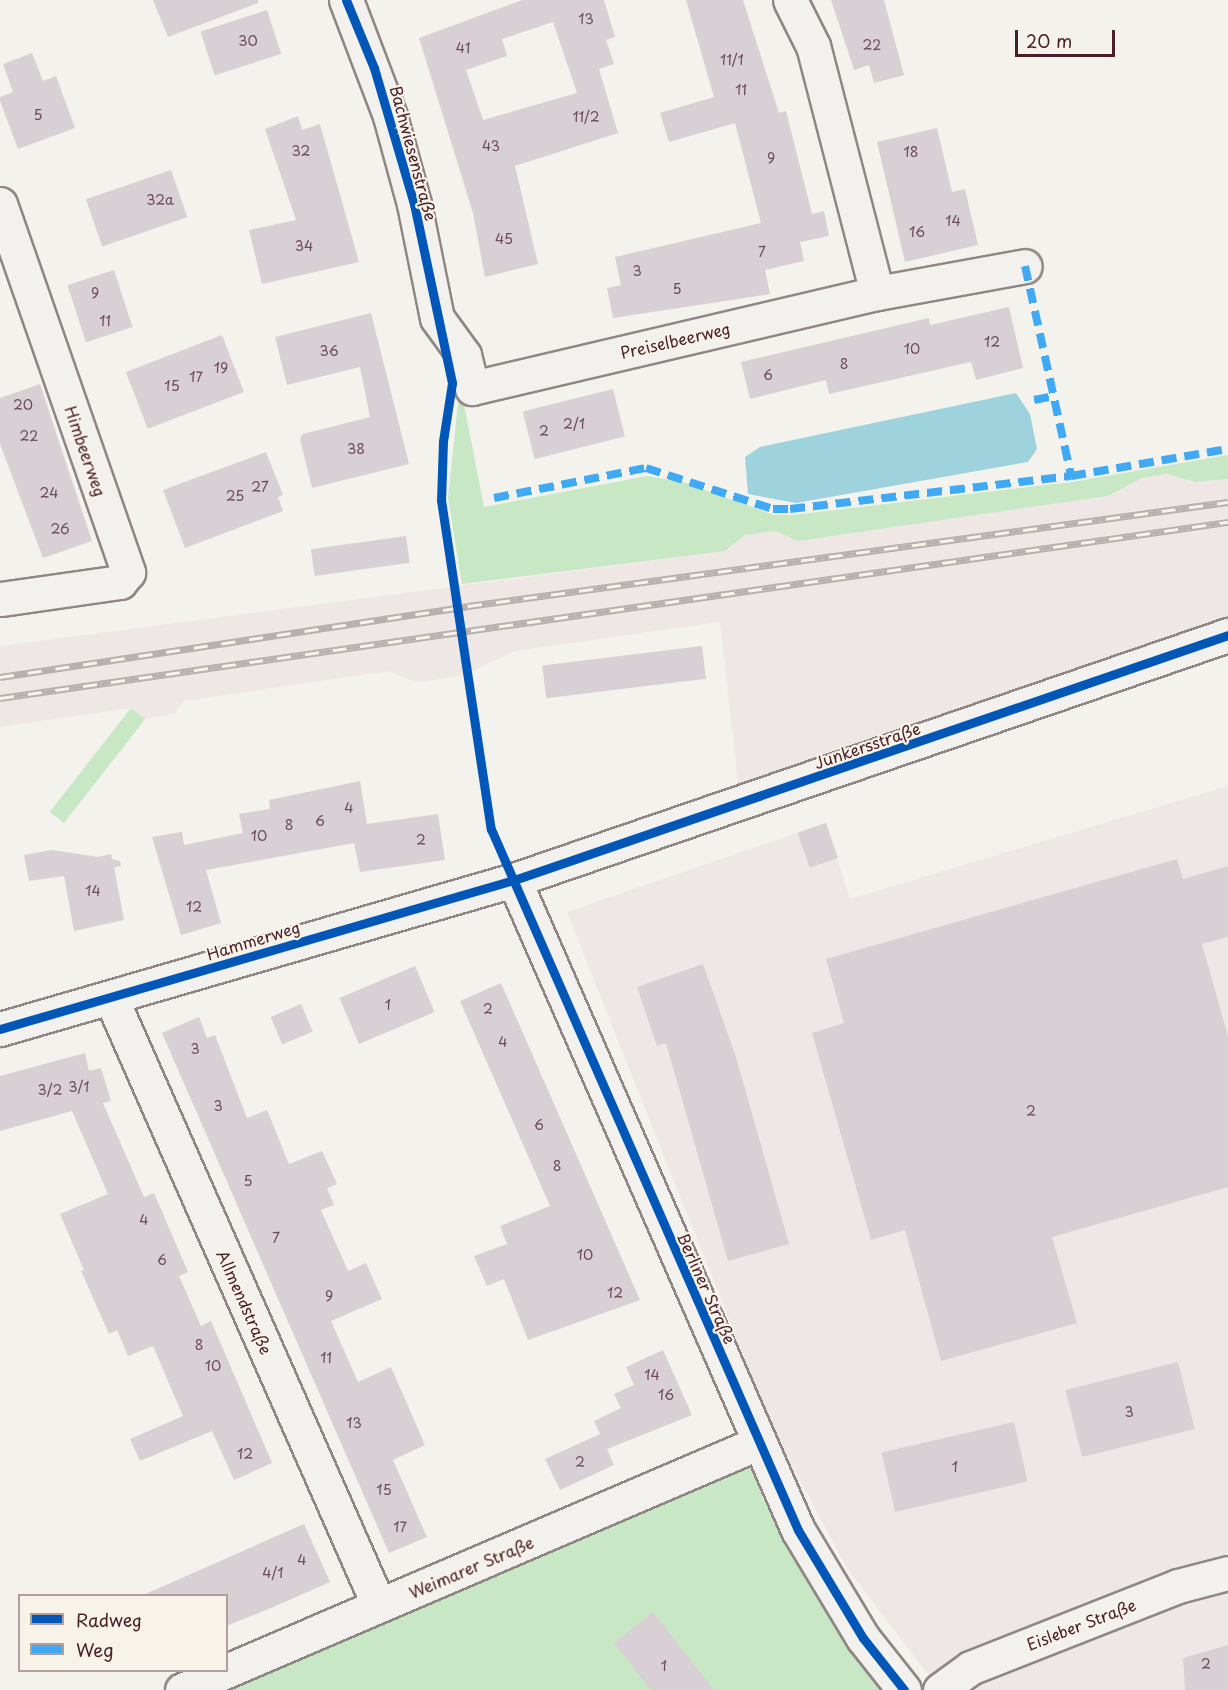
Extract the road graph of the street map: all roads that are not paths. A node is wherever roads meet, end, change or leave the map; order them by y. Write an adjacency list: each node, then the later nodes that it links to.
1 (346, 0): 6 (street, Bachwiesenstraße)
2 (790, 0): 5 (street)
3 (0, 204): 7 (street, Himbeerweg)
4 (1025, 266): 5 (street, Preiselbeerweg)
5 (877, 293): 6 (street, Preiselbeerweg)
6 (472, 388)
7 (0, 599)
8 (1228, 635): 9 (street, Junkersstraße)
9 (514, 880): 10 (street, Hammerweg); 12 (street, Berliner Straße)
10 (111, 998): 11 (street, Hammerweg); 14 (street, Allmendstraße)
11 (0, 1029)
12 (758, 1443): 14 (street, Weimarer Straße); 18 (street, Berliner Straße)
13 (1228, 1573): 19 (street, Eisleber Straße)
14 (379, 1606): 15 (street, Weimarer Straße)
15 (228, 1670)
16 (224, 1672): 17 (street, Weimarer Straße)
17 (182, 1690)
18 (904, 1690)
19 (940, 1690)

